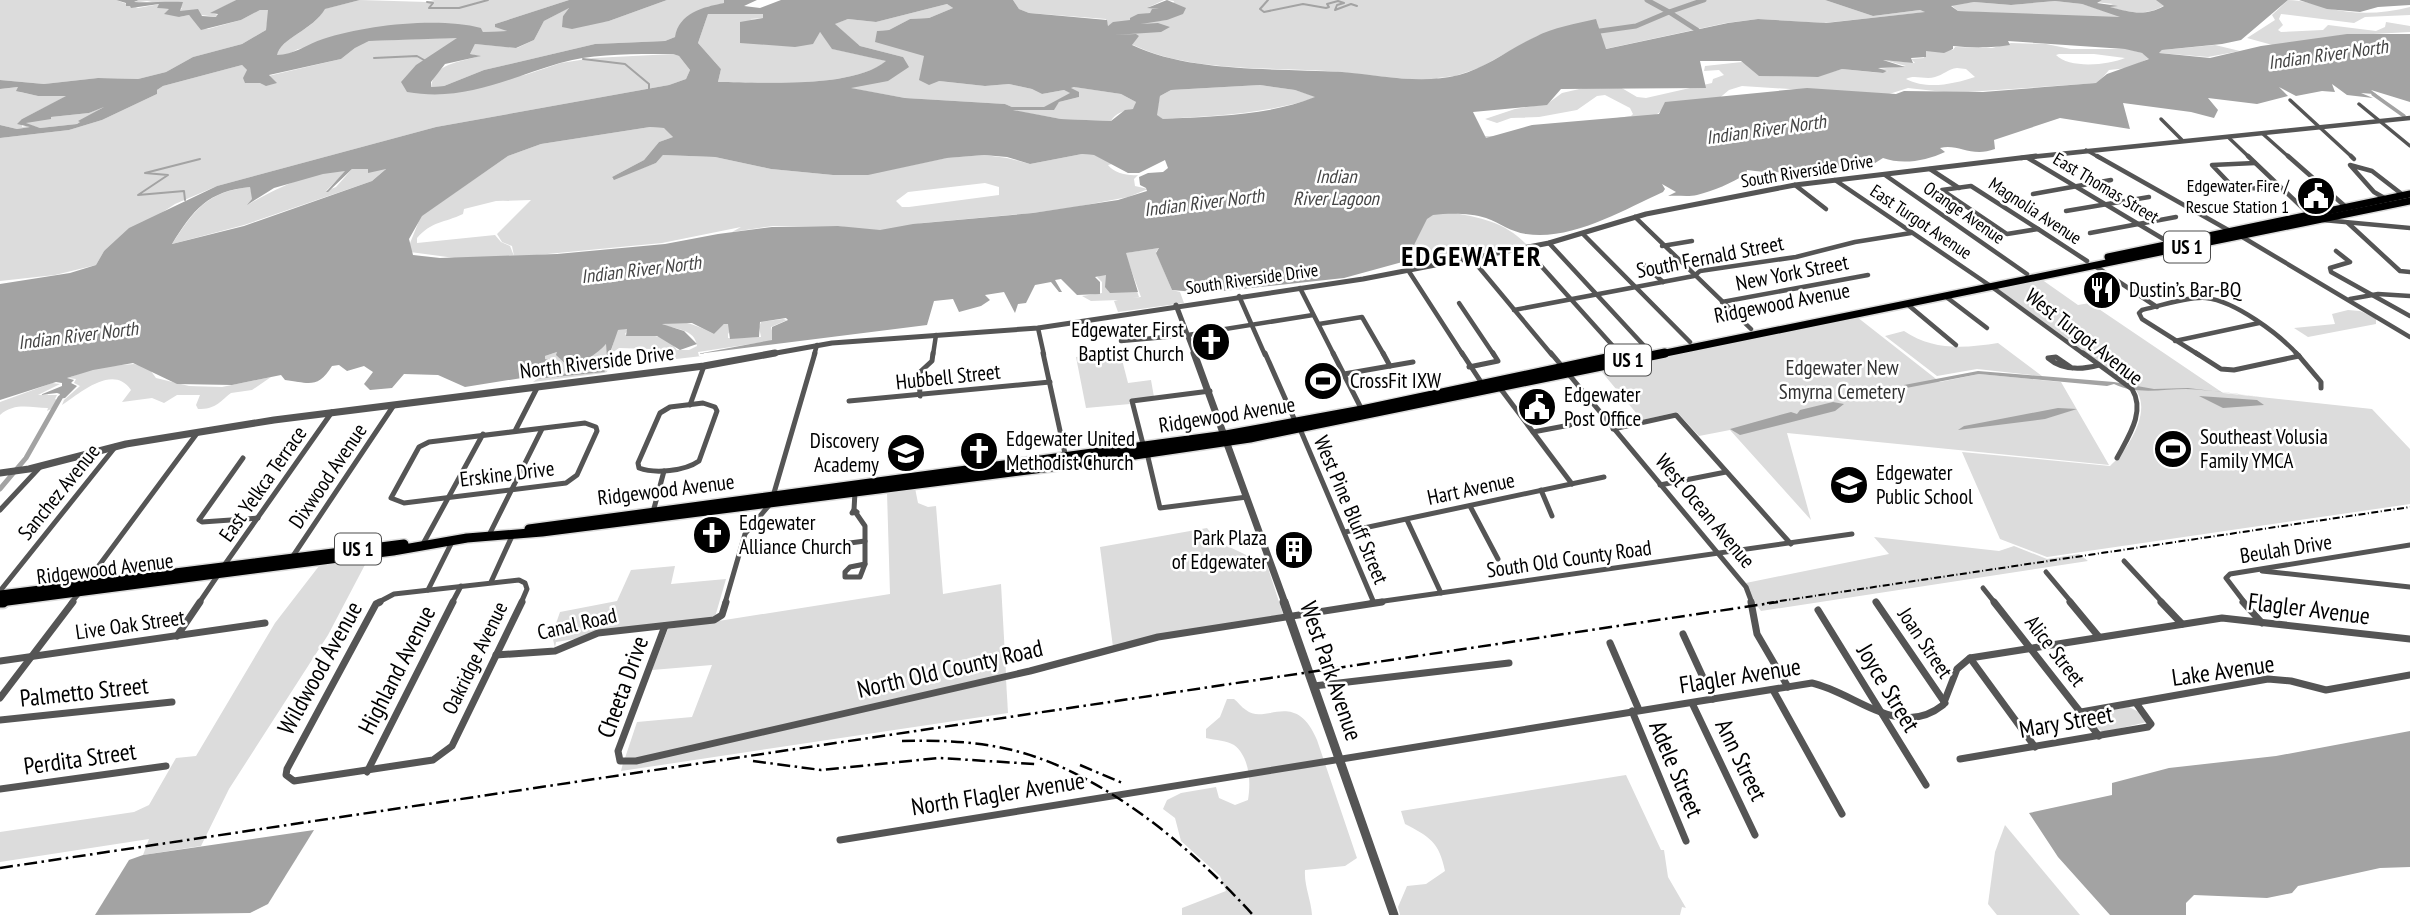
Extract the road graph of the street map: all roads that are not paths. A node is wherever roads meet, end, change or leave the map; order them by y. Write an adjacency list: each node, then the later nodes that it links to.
1 (2290, 100): 6 (street)
2 (2359, 104): 5 (street)
3 (2410, 118): 5 (street, South Riverside Drive)
4 (2161, 119): 9 (street)
5 (2380, 121): 6 (street, South Riverside Drive); 10 (street)
6 (2321, 128): 7 (street, South Riverside Drive); 13 (street)
7 (2263, 134): 8 (street, South Riverside Drive); 31 (street)
8 (2228, 136): 9 (street, South Riverside Drive); 14 (street)
9 (2182, 140): 11 (street, South Riverside Drive)
10 (2410, 146)
11 (2086, 150): 12 (street, South Riverside Drive); 43 (street)
12 (2028, 158): 15 (street, South Riverside Drive); 20 (street, East Thomas Street)
13 (2354, 159)
14 (2255, 163): 21 (street); 24 (street)
15 (1930, 169): 16 (street, South Riverside Drive); 22 (street, Magnolia Avenue)
16 (1885, 175): 17 (street, South Riverside Drive); 59 (street, Orange Avenue)
17 (1835, 180): 19 (street, South Riverside Drive); 44 (street, East Turgot Avenue)
18 (2111, 180): 20 (street)
19 (1795, 185): 32 (street); 35 (street, South Riverside Drive)
20 (2075, 186): 25 (street); 30 (street, East Thomas Street)
21 (2233, 187): 23 (street); 24 (street)
22 (1959, 188): 42 (street, Magnolia Avenue); 42 (street)
23 (2211, 190)
24 (2283, 190): 37 (street)
25 (2033, 194)
26 (2406, 195): 28 (main road, Ridgewood Avenue / US 1); 28 (street)
27 (2149, 197): 30 (street)
28 (2387, 201): 29 (main road, Ridgewood Avenue / US 1); 31 (main road, Ridgewood Avenue / US 1); 34 (main road, Ridgewood Avenue / US 1)
29 (2410, 201)
30 (2106, 205): 33 (street); 40 (street, East Thomas Street)
31 (2345, 207): 34 (street); 37 (main road, Ridgewood Avenue / US 1)
32 (1826, 209)
33 (2066, 211)
34 (2363, 211): 38 (main road, Ridgewood Avenue / US 1)
35 (1635, 217): 46 (street, South Riverside Drive); 51 (street)
36 (2176, 217): 40 (street)
37 (2308, 218): 38 (main road, Ridgewood Avenue / US 1); 43 (main road, Ridgewood Avenue / US 1); 47 (main road, Ridgewood Avenue / US 1)
38 (2320, 219): 39 (street)
39 (2348, 223): 41 (street); 58 (street)
40 (2138, 224): 45 (street); 50 (street, East Thomas Street)
41 (2410, 228)
42 (2039, 229): 55 (street, Magnolia Avenue)
43 (2228, 230): 47 (street); 50 (main road, Ridgewood Avenue / US 1)
44 (1913, 233): 61 (street, South Fernald Street); 63 (street, East Turgot Avenue)
45 (2090, 233)
46 (1583, 234): 49 (street, South Riverside Drive); 65 (street)
47 (2240, 236): 55 (main road, Ridgewood Avenue / US 1); 72 (street)
48 (1692, 241): 51 (street)
49 (1549, 243): 52 (street, South Riverside Drive); 67 (street)
50 (2170, 243): 55 (main road, Ridgewood Avenue / US 1)
51 (1662, 246): 61 (street)
52 (1525, 248): 54 (street, South Riverside Drive); 71 (street)
53 (2336, 251): 68 (street)
54 (1472, 259): 57 (street, South Riverside Drive); 79 (street, West Ocean Avenue)
55 (2091, 263): 59 (main road, Ridgewood Avenue / US 1); 63 (main road, Ridgewood Avenue / US 1); 78 (street)
56 (1643, 264): 62 (street)
57 (1408, 270): 64 (street, South Riverside Drive); 107 (street)
58 (2410, 272)
59 (2027, 274): 63 (main road, Ridgewood Avenue / US 1)
60 (1868, 275): 74 (street, New York Street)
61 (1695, 276): 62 (street, South Fernald Street); 74 (street)
62 (1663, 282): 65 (street, South Fernald Street)
63 (1988, 285): 66 (main road, Ridgewood Avenue / US 1); 104 (street, West Turgot Avenue)
64 (1300, 288): 69 (street, South Riverside Drive); 81 (street)
65 (1635, 288): 67 (street, South Fernald Street); 96 (street)
66 (1943, 293): 73 (main road, Ridgewood Avenue / US 1); 76 (main road, Ridgewood Avenue / US 1); 88 (street)
67 (1596, 294): 71 (street, South Fernald Street); 100 (street)
68 (2372, 295): 70 (street); 72 (street); 82 (street)
69 (1239, 296): 77 (street, South Riverside Drive); 85 (street, West Pine Bluff Street)
70 (2410, 296)
71 (1571, 299): 79 (street, South Fernald Street); 101 (street)
72 (2350, 299): 93 (street)
73 (1897, 300): 80 (main road); 83 (main road, Ridgewood Avenue / US 1)
74 (1722, 302): 89 (street)
75 (1460, 303): 107 (street)
76 (1907, 304): 80 (main road, Ridgewood Avenue / US 1); 99 (street)
77 (1176, 305): 87 (street, North Riverside Drive); 92 (street, West Park Avenue)
78 (2157, 307): 84 (street); 95 (street)
79 (1514, 310): 109 (street, West Ocean Avenue)
80 (1857, 314): 90 (main road, Ridgewood Avenue / US 1)
81 (1313, 315): 85 (street); 86 (street)
82 (2410, 316)
83 (1812, 317): 89 (main road, Ridgewood Avenue / US 1); 90 (main road)
84 (2259, 323): 95 (street); 102 (street)
85 (1252, 324): 92 (street); 126 (street, West Pine Bluff Street)
86 (1318, 324): 106 (street); 110 (street)
87 (1038, 328): 91 (street, North Riverside Drive); 111 (street)
88 (1987, 328)
89 (1750, 330): 96 (main road, Ridgewood Avenue / US 1); 98 (main road)
90 (1763, 333): 98 (main road, Ridgewood Avenue / US 1)
91 (936, 335): 97 (street, North Riverside Drive); 118 (street)
92 (1188, 335): 94 (street); 116 (street, West Park Avenue)
93 (2410, 337)
94 (1121, 341)
95 (2175, 341): 102 (street)
96 (1690, 342): 100 (main road, Ridgewood Avenue / US 1)
97 (817, 345): 105 (street, North Riverside Drive); 152 (street)
98 (1705, 345): 109 (main road, Ridgewood Avenue / US 1)
99 (1956, 345)
100 (1648, 350): 101 (main road, Ridgewood Avenue / US 1)
101 (1621, 355): 109 (main road, Ridgewood Avenue / US 1)
102 (2300, 356): 115 (street)
103 (1413, 362): 106 (street)
104 (2099, 365): 108 (street); 138 (street, West Turgot Avenue)
105 (704, 366): 113 (street, North Riverside Drive); 121 (street)
106 (1390, 366): 110 (street)
107 (1469, 367): 112 (street)
108 (2072, 368)
109 (1564, 371): 112 (main road, Ridgewood Avenue / US 1); 114 (main road, Ridgewood Avenue / US 1); 128 (street, West Ocean Avenue)
110 (1345, 374): 123 (street)
111 (1050, 382): 118 (street, Hubbell Street); 137 (street)
112 (1483, 386): 117 (main road, Ridgewood Avenue / US 1)
113 (537, 388): 120 (street, North Riverside Drive); 129 (street)
114 (1500, 388): 122 (main road, Ridgewood Avenue / US 1); 131 (street)
115 (2321, 388)
116 (1210, 391): 133 (street, West Park Avenue); 135 (street)
117 (1452, 392): 122 (main road); 123 (main road, Ridgewood Avenue / US 1)
118 (920, 396): 119 (street, Hubbell Street)
119 (849, 401)
120 (395, 404): 124 (street, North Riverside Drive); 171 (street, Dixwood Avenue)
121 (690, 405): 141 (street); 141 (street)
122 (1411, 407): 126 (main road, Ridgewood Avenue / US 1)
123 (1362, 410): 126 (main road)
124 (332, 412): 130 (street, North Riverside Drive); 157 (street, East Yelkca Terrace)
125 (1570, 425): 131 (street)
126 (1301, 426): 133 (main road, Ridgewood Avenue / US 1); 160 (street, West Pine Bluff Street)
127 (542, 429): 129 (street); 147 (street); 147 (street, Erskine Drive)
128 (1613, 429): 142 (street); 146 (street, West Ocean Avenue)
129 (515, 430): 132 (street)
130 (198, 432): 134 (street, North Riverside Drive); 179 (street)
131 (1533, 432): 145 (street)
132 (483, 434): 151 (street); 151 (street, Erskine Drive)
133 (1227, 438): 135 (main road, Ridgewood Avenue / US 1); 150 (street, West Park Avenue)
134 (116, 446): 139 (street, North Riverside Drive); 183 (street, Sanchez Avenue)
135 (1146, 451): 137 (main road, Ridgewood Avenue / US 1); 140 (main road, Ridgewood Avenue / US 1); 150 (street)
136 (243, 458): 157 (street)
137 (1066, 458): 140 (main road); 152 (main road, Ridgewood Avenue / US 1)
138 (2117, 458)
139 (42, 466): 143 (street, North Riverside Drive); 154 (street)
140 (1031, 470): 149 (main road, Ridgewood Avenue / US 1)
141 (664, 471): 155 (street)
142 (1726, 472): 146 (street); 167 (street)
143 (3, 473)
144 (1605, 477): 145 (street, Hart Avenue)
145 (1572, 484): 148 (street, Hart Avenue)
146 (1660, 485): 169 (street, West Ocean Avenue)
147 (512, 490): 151 (street, Erskine Drive); 162 (street)
148 (1541, 490): 153 (street, Hart Avenue); 156 (street)
149 (855, 492): 152 (main road, Ridgewood Avenue / US 1); 164 (street)
150 (1248, 497): 189 (street, West Park Avenue)
151 (446, 498): 165 (street)
152 (772, 499): 155 (main road, Ridgewood Avenue / US 1); 193 (street, Canal Road)
153 (1470, 506): 158 (street, Hart Avenue); 170 (street)
154 (0, 510)
155 (653, 514): 159 (main road, Ridgewood Avenue / US 1)
156 (1552, 516)
157 (258, 518): 174 (street, East Yelkca Terrace)
158 (1406, 520): 160 (street, Hart Avenue); 184 (street)
159 (514, 532): 162 (main road, Ridgewood Avenue / US 1); 177 (street, Oakridge Avenue)
160 (1345, 532): 186 (street, West Pine Bluff Street)
161 (1852, 534): 167 (street, South Old County Road)
162 (489, 535): 163 (main road, Ridgewood Avenue / US 1)
163 (453, 540): 165 (main road, Ridgewood Avenue / US 1); 182 (street)
164 (865, 541): 166 (street); 173 (street)
165 (423, 544): 171 (main road, Ridgewood Avenue / US 1)
166 (842, 544)
167 (1791, 544): 169 (street, South Old County Road)
168 (2410, 545): 175 (street, Beulah Drive)
169 (1717, 554): 184 (street, South Old County Road); 207 (street, West Ocean Avenue)
170 (1498, 559)
171 (290, 561): 174 (main road, Ridgewood Avenue / US 1)
172 (2124, 561): 192 (street)
173 (866, 564)
174 (221, 570): 179 (main road, Ridgewood Avenue / US 1); 179 (main road, Ridgewood Avenue / US 1); 195 (street, East Yelkca Terrace)
175 (2252, 570): 180 (street); 190 (street, Beulah Drive)
176 (2046, 572): 196 (street)
177 (491, 582): 178 (street); 200 (street, Oakridge Avenue)
178 (461, 586): 182 (street); 225 (street, Highland Avenue)
179 (83, 587): 183 (main road, Ridgewood Avenue / US 1); 185 (main road, Ridgewood Avenue); 201 (street)
180 (2410, 587)
181 (1983, 588): 199 (street, Alice Street)
182 (428, 590): 225 (street, Wildwood Avenue)
183 (0, 593)
184 (1441, 593): 186 (street, South Old County Road)
185 (0, 602)
186 (1374, 603): 189 (street, South Old County Road)
187 (1876, 603): 213 (street, Joan Street)
188 (1818, 610): 217 (street, Joyce Street)
189 (1289, 615): 206 (street, West Park Avenue); 222 (street, North Old County Road)
190 (2262, 623): 192 (street, Flagler Avenue); 197 (street, Flagler Avenue)
191 (264, 624): 195 (street, Live Oak Street)
192 (2182, 624): 196 (street, Flagler Avenue)
193 (665, 626): 200 (street, Canal Road); 222 (street, Cheeta Drive)
194 (1683, 634): 210 (street, Ann Street)
195 (177, 636): 201 (street, Live Oak Street)
196 (2099, 637): 199 (street, Flagler Avenue)
197 (2410, 639)
198 (1610, 643): 215 (street, Adele Street)
199 (2030, 649): 202 (street, Flagler Avenue); 216 (street, Alice Street)
200 (496, 655): 225 (street, Oakridge Avenue)
201 (32, 656): 203 (street, Live Oak Street); 209 (street)
202 (1970, 658): 213 (street); 220 (street)
203 (0, 661)
204 (1509, 663): 206 (street)
205 (2410, 675): 214 (street, Lake Avenue)
206 (1314, 685): 223 (street, West Park Avenue)
207 (1788, 687): 208 (street, Flagler Avenue); 217 (street, Flagler Avenue)
208 (1773, 690): 210 (street, Flagler Avenue); 229 (street)
209 (0, 698)
210 (1713, 699): 212 (street, Flagler Avenue)
211 (172, 702): 218 (street, Palmetto Street)
212 (1692, 703): 215 (street, Flagler Avenue); 230 (street, Ann Street)
213 (1945, 703): 217 (street, Flagler Avenue)
214 (2136, 703): 216 (street, Lake Avenue); 219 (street, Mary Street)
215 (1635, 711): 223 (street, Flagler Avenue); 232 (street, Adele Street)
216 (2081, 712): 219 (street, Alice Street)
217 (1881, 715): 226 (street, Joyce Street)
218 (0, 720)
219 (2099, 736): 220 (street, Mary Street)
220 (2035, 747): 221 (street, Mary Street)
221 (1960, 759)
222 (620, 761)
223 (1340, 761): 228 (street, Flagler Avenue); 233 (street, West Park Avenue)
224 (166, 766): 227 (street, Perdita Street)
225 (367, 772)
226 (1926, 785)
227 (0, 789)
228 (1163, 790): 231 (street, North Flagler Avenue)
229 (1842, 814)
230 (1755, 835)
231 (839, 840)
232 (1686, 841)
233 (1394, 915)

